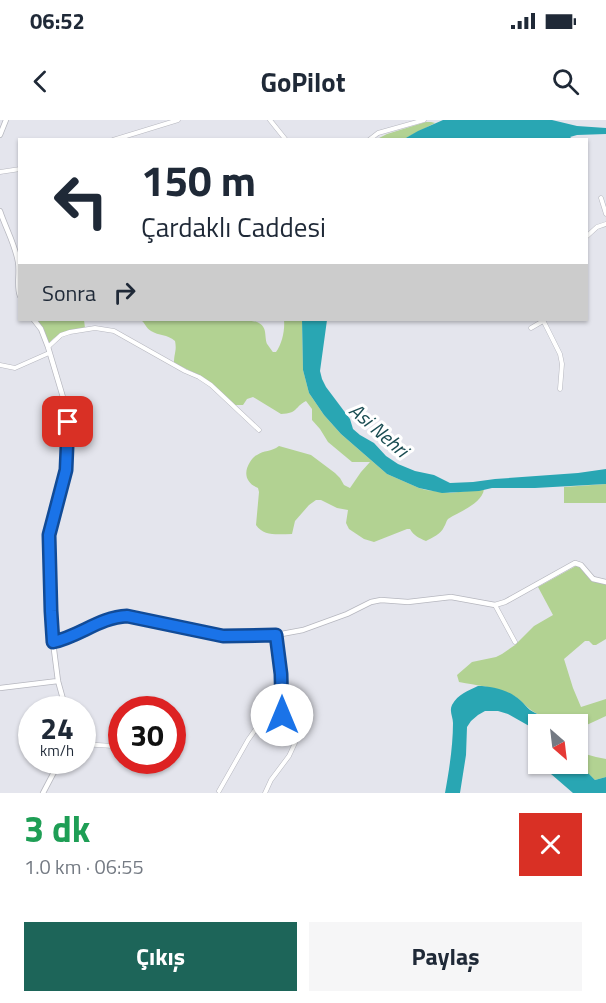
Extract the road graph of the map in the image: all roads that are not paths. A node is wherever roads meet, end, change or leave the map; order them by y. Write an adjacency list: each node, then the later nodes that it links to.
1 (6, 120): 5 (street)
2 (178, 120): 6 (street)
3 (270, 120): 7 (street)
4 (424, 120): 8 (street)
5 (0, 135)
6 (120, 138)
7 (284, 138)
8 (372, 138)
9 (18, 169): 10 (street)
10 (0, 172)
11 (601, 198): 13 (street)
12 (0, 211): 16 (street)
13 (606, 214)
14 (606, 224): 15 (street)
15 (588, 235)
16 (18, 265)
17 (35, 321): 21 (street)
18 (542, 321): 20 (street)
19 (544, 321): 24 (street)
20 (531, 328)
21 (48, 347): 22 (street); 25 (street)
22 (49, 353): 23 (street); 29 (street)
23 (0, 365)
24 (560, 389)
25 (259, 430)
26 (606, 582): 27 (street)
27 (495, 605): 28 (street); 30 (street)
28 (276, 635): 29 (street); 34 (street)
29 (53, 642): 31 (street)
30 (515, 642)
31 (58, 681): 32 (street); 33 (street)
32 (0, 688)
33 (62, 696)
34 (278, 735): 36 (street); 38 (street)
35 (53, 774): 37 (street)
36 (219, 791)
37 (43, 793)
38 (265, 793)

